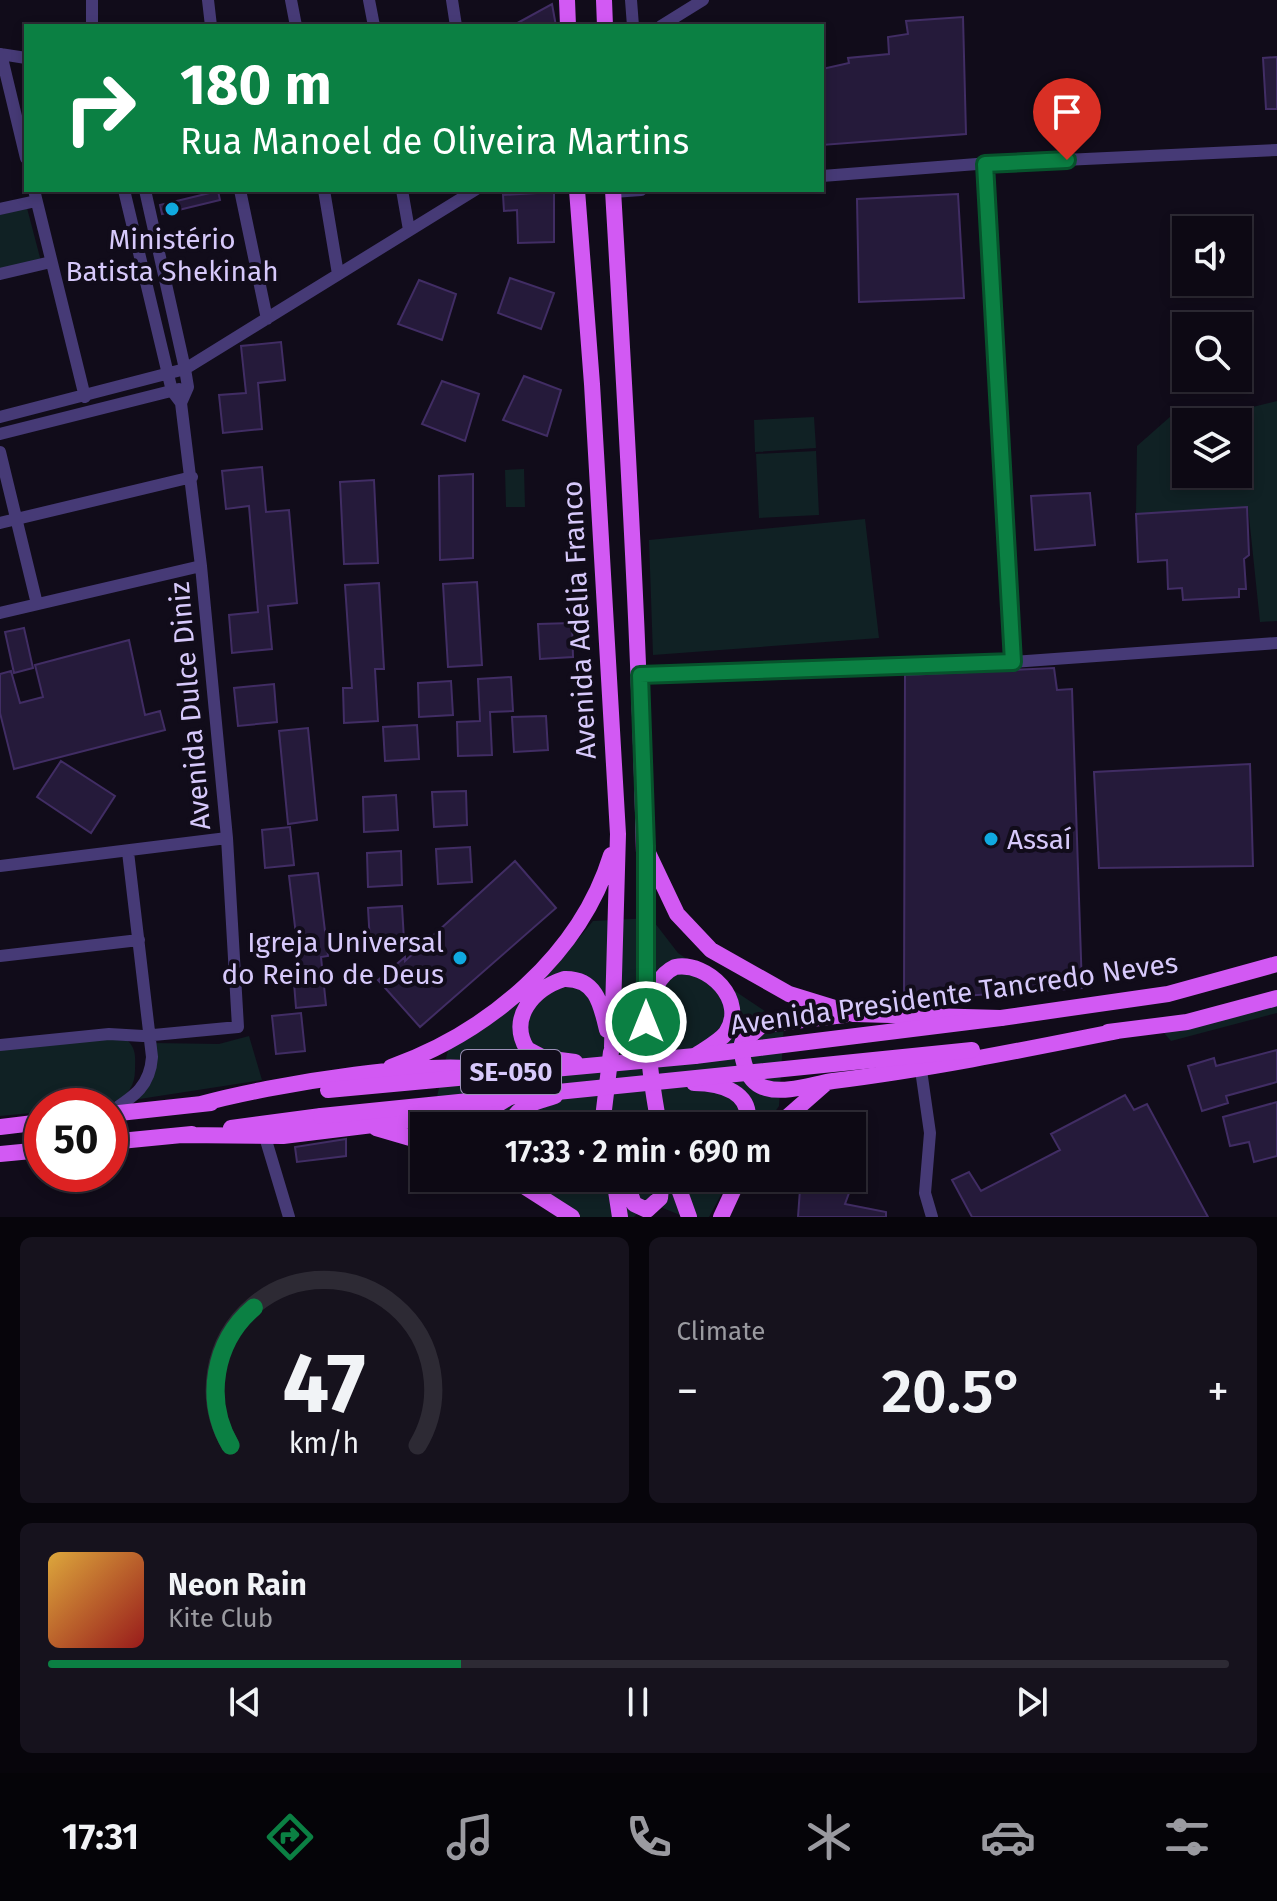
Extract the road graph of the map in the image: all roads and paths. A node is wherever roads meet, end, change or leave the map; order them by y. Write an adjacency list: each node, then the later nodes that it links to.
1 (92, 0): 10 (street)
2 (208, 0): 11 (street)
3 (291, 0): 12 (street)
4 (369, 0): 13 (street)
5 (452, 0): 14 (street)
6 (567, 0): 15 (main road)
7 (604, 0): 16 (main road)
8 (631, 0): 17 (street)
9 (703, 0): 18 (street)
10 (92, 24)
11 (211, 24)
12 (296, 24)
13 (374, 24)
14 (456, 24)
15 (568, 24)
16 (605, 24)
17 (633, 24)
18 (664, 24)
19 (0, 54): 20 (street); 21 (street)
20 (24, 58)
21 (24, 150)
22 (1277, 150): 23 (street)
23 (985, 164): 24 (street); 56 (street)
24 (824, 176)
25 (124, 192): 41 (street, Avenida Dulce Diniz)
26 (145, 192): 40 (street)
27 (240, 192): 39 (street)
28 (324, 192): 38 (street)
29 (402, 192): 35 (street)
30 (472, 192): 35 (street)
31 (577, 192): 58 (main road, Avenida Adélia Franco)
32 (613, 192): 57 (main road, Avenida Adélia Franco)
33 (35, 195): 34 (street); 36 (street)
34 (0, 209)
35 (409, 230): 38 (street)
36 (51, 262): 37 (street); 44 (street)
37 (0, 274)
38 (338, 274): 39 (street)
39 (267, 319): 40 (street)
40 (185, 369): 41 (street); 42 (street)
41 (169, 376): 43 (street, Avenida Dulce Diniz); 44 (street)
42 (188, 387): 43 (street); 45 (street)
43 (172, 391): 45 (street, Avenida Dulce Diniz); 47 (street)
44 (85, 397): 46 (street)
45 (181, 403): 49 (street, Avenida Dulce Diniz)
46 (1, 412)
47 (0, 434)
48 (0, 452): 50 (street)
49 (192, 477): 50 (street); 52 (street, Avenida Dulce Diniz)
50 (15, 520): 51 (street); 53 (street)
51 (0, 523)
52 (201, 566): 53 (street); 59 (street, Avenida Dulce Diniz)
53 (37, 604): 54 (street)
54 (0, 613)
55 (1277, 643): 56 (street)
56 (1013, 662): 57 (street)
57 (640, 675): 60 (main road, Avenida Adélia Franco)
58 (618, 834): 73 (main road, Avenida Adélia Franco); 77 (main road)
59 (227, 838): 61 (street); 71 (street, Avenida Dulce Diniz)
60 (646, 846): 67 (main road); 69 (main road, Avenida Adélia Franco)
61 (128, 852): 62 (street); 63 (street)
62 (0, 866)
63 (139, 940): 64 (street); 71 (street)
64 (0, 956)
65 (1277, 964): 68 (main road, Avenida Presidente Tancredo Neves)
66 (1277, 998): 70 (main road, Avenida Presidente Tancredo Neves)
67 (854, 1014): 68 (main road); 79 (main road)
68 (1001, 1018): 74 (main road, Avenida Presidente Tancredo Neves, bridge)
69 (646, 1022): 74 (main road); 88 (main road, Avenida Adélia Franco)
70 (1118, 1031): 76 (main road); 78 (main road, Avenida Presidente Tancredo Neves, bridge)
71 (147, 1035): 72 (street); 81 (street)
72 (0, 1045)
73 (612, 1047): 75 (main road, bridge); 83 (main road, Avenida Adélia Franco)
74 (695, 1056): 75 (main road, Avenida Presidente Tancredo Neves / SE-050, bridge)
75 (591, 1064): 82 (main road, Avenida Presidente Tancredo Neves / SE-050, bridge)
76 (921, 1070): 79 (main road); 111 (street)
77 (371, 1075): 82 (main road); 92 (main road)
78 (669, 1080): 80 (main road, Avenida Presidente Tancredo Neves / SE-050, bridge); 89 (main road, bridge)
79 (827, 1082): 90 (main road)
80 (569, 1092): 85 (main road, bridge); 94 (main road, Avenida Presidente Tancredo Neves / SE-050, bridge)
81 (128, 1098)
82 (201, 1104): 84 (main road, Avenida Presidente Tancredo Neves / SE-050)
83 (607, 1104): 86 (main road); 87 (main road)
84 (128, 1111)
85 (517, 1112)
86 (605, 1112)
87 (608, 1112)
88 (658, 1112)
89 (746, 1112)
90 (793, 1112)
91 (24, 1124): 93 (main road)
92 (367, 1126): 95 (main road); 96 (main road)
93 (0, 1127)
94 (182, 1135): 95 (main road); 97 (main road, Avenida Presidente Tancredo Neves / SE-050)
95 (265, 1137): 106 (street)
96 (410, 1138)
97 (128, 1140)
98 (24, 1152): 99 (main road)
99 (0, 1154)
100 (533, 1192): 107 (main road)
101 (616, 1192): 108 (main road)
102 (630, 1192): 103 (main road)
103 (661, 1192)
104 (680, 1192): 109 (main road)
105 (733, 1192): 110 (main road)
106 (289, 1217)
107 (572, 1217)
108 (620, 1217)
109 (689, 1217)
110 (721, 1217)
111 (932, 1217)

